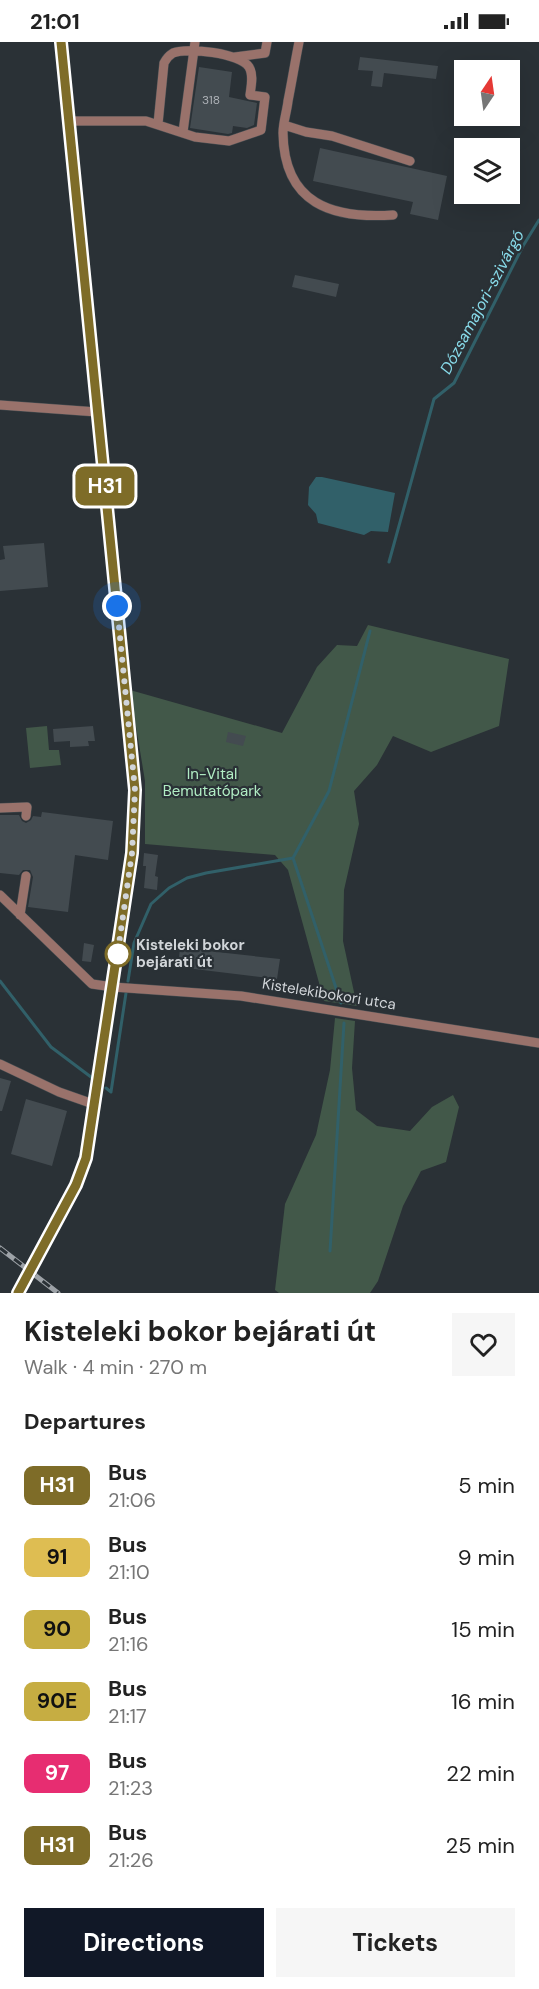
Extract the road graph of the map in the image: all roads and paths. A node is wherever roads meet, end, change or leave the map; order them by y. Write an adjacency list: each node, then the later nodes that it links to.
1 (61, 42): 6 (street)
2 (267, 42): 5 (street)
3 (299, 42): 8 (street)
4 (195, 47): 5 (street); 7 (street); 9 (street)
5 (235, 57): 9 (street)
6 (68, 121): 7 (street); 13 (street)
7 (158, 124): 9 (street)
8 (284, 125): 10 (street); 11 (street)
9 (183, 132)
10 (410, 161)
11 (393, 215)
12 (0, 405): 13 (street)
13 (98, 412): 19 (street)
14 (0, 808): 15 (street)
15 (27, 816)
16 (26, 876): 18 (street)
17 (0, 895): 18 (street, Kistelekibokori utca)
18 (20, 915): 19 (street, Kistelekibokori utca)
19 (113, 987): 20 (street, Kistelekibokori utca); 22 (street)
20 (539, 1043)
21 (0, 1064): 22 (street)
22 (96, 1105): 23 (street)
23 (18, 1293)

